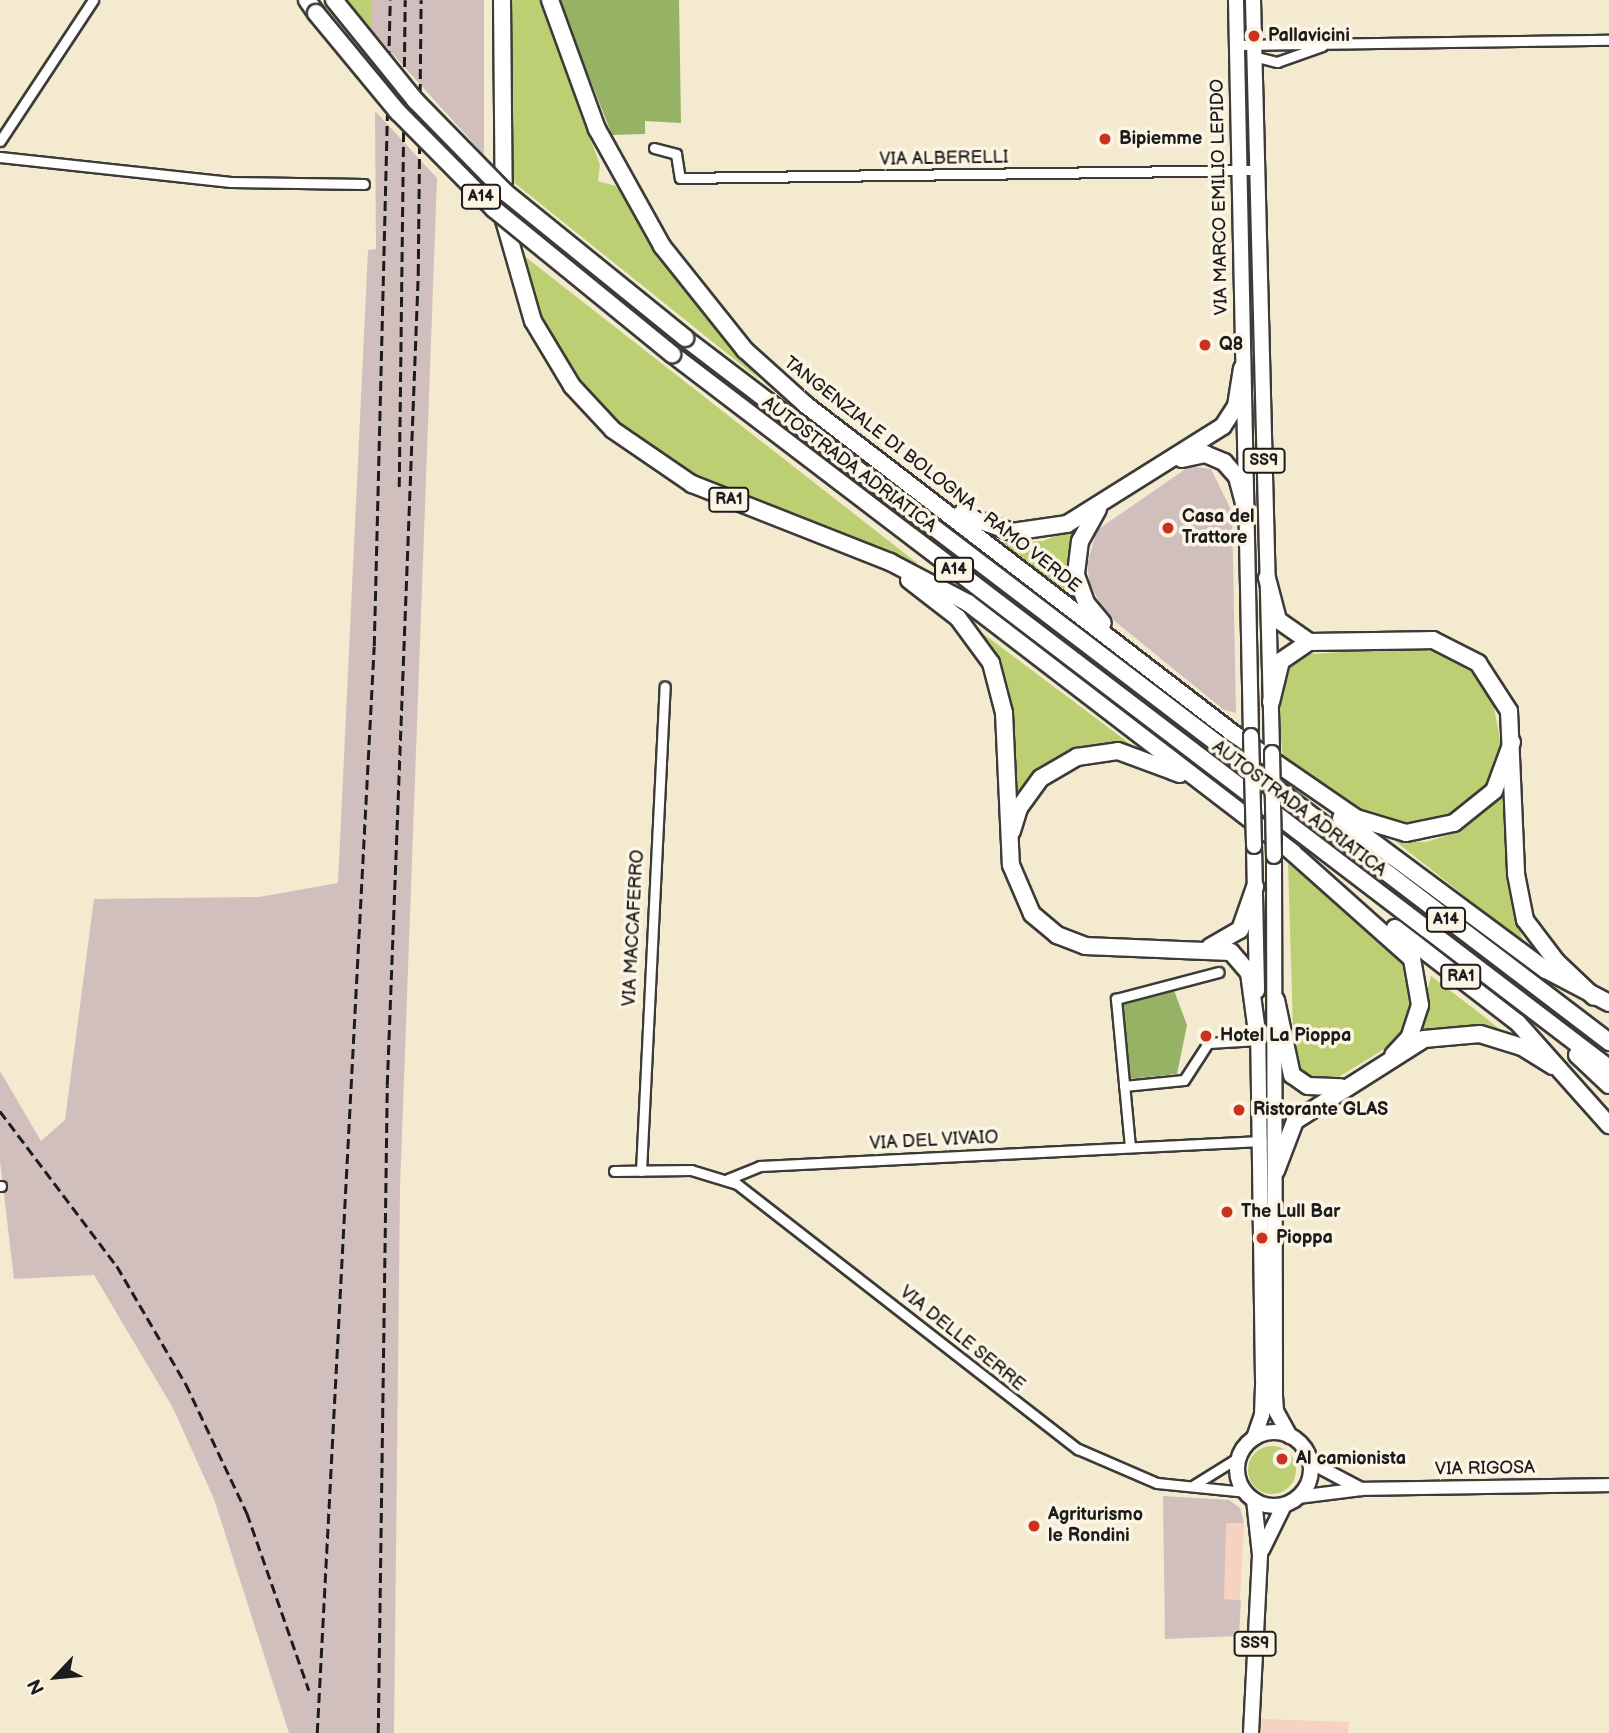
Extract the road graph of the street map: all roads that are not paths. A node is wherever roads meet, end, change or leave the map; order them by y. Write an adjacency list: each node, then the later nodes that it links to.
1 (93, 0): 12 (street)
2 (334, 0): 41 (highway, AUTOSTRADA ADRIATICA / A14, bridge)
3 (502, 0): 23 (highway, RA1)
4 (550, 0): 19 (highway, TANGENZIALE DI BOLOGNA - RAMO VERDE)
5 (1236, 0): 10 (main road, VIA MARCO EMILIO LEPIDO / SS9)
6 (1253, 0): 11 (main road, VIA MARCO EMILIO LEPIDO / SS9)
7 (312, 6): 37 (highway, AUTOSTRADA ADRIATICA / A14, bridge)
8 (1609, 40): 9 (street)
9 (1327, 43): 11 (street); 11 (street)
10 (1237, 45): 11 (street); 16 (main road, VIA MARCO EMILIO LEPIDO / SS9)
11 (1253, 51): 15 (main road, VIA MARCO EMILIO LEPIDO / SS9)
12 (0, 141)
13 (654, 148): 16 (street, VIA ALBERELLI)
14 (0, 157): 17 (street)
15 (1258, 170): 16 (street, VIA ALBERELLI); 24 (main road, VIA MARCO EMILIO LEPIDO / SS9)
16 (1240, 171): 18 (main road, VIA MARCO EMILIO LEPIDO / SS9)
17 (364, 184)
18 (1242, 368): 20 (highway); 22 (main road, VIA MARCO EMILIO LEPIDO / SS9)
19 (875, 458): 21 (highway); 28 (highway, TANGENZIALE DI BOLOGNA - RAMO VERDE)
20 (1163, 466): 21 (highway); 22 (highway)
21 (1100, 506): 28 (highway)
22 (1246, 511): 34 (main road, VIA MARCO EMILIO LEPIDO / SS9, bridge)
23 (793, 525): 31 (highway, RA1); 32 (highway)
24 (1267, 578): 25 (highway); 27 (main road, VIA MARCO EMILIO LEPIDO / SS9)
25 (1309, 642): 27 (highway); 29 (highway)
26 (665, 687): 52 (street, VIA MACCAFERRO)
27 (1271, 702): 38 (main road, VIA MARCO EMILIO LEPIDO / SS9, bridge)
28 (1225, 727): 30 (highway, TANGENZIALE DI BOLOGNA - RAMO VERDE)
29 (1512, 742): 30 (highway); 39 (highway)
30 (1286, 771): 39 (highway)
31 (1236, 808): 32 (highway); 33 (highway, RA1)
32 (1009, 848): 35 (highway)
33 (1292, 852): 42 (highway); 44 (highway, RA1)
34 (1255, 887): 35 (highway); 40 (main road, VIA MARCO EMILIO LEPIDO / SS9)
35 (1210, 947): 40 (highway)
36 (1219, 972): 46 (street)
37 (1511, 993): 43 (highway, AUTOSTRADA ADRIATICA / A14); 45 (highway)
38 (1276, 1000): 47 (highway); 53 (main road, VIA MARCO EMILIO LEPIDO / SS9)
39 (1602, 1000)
40 (1258, 1040): 46 (street); 49 (main road, VIA MARCO EMILIO LEPIDO / SS9)
41 (1609, 1042)
42 (1393, 1055): 44 (highway); 47 (highway)
43 (1609, 1068)
44 (1575, 1083): 48 (highway, RA1)
45 (1609, 1085)
46 (1124, 1086): 50 (street)
47 (1343, 1087): 53 (highway)
48 (1609, 1125)
49 (1261, 1141): 50 (street, VIA DEL VIVAIO); 56 (main road, VIA MARCO EMILIO LEPIDO / SS9)
50 (1130, 1147): 54 (street, VIA DEL VIVAIO)
51 (614, 1171): 52 (street)
52 (641, 1171): 54 (street)
53 (1276, 1171): 55 (main road, VIA MARCO EMILIO LEPIDO / SS9)
54 (728, 1180): 59 (street, VIA DELLE SERRE)
55 (1290, 1436): 56 (main road); 58 (main road, SS9)
56 (1254, 1438): 57 (main road, SS9)
57 (1239, 1457): 59 (street); 62 (main road, SS9)
58 (1310, 1462): 61 (main road, VIA RIGOSA); 63 (main road)
59 (1194, 1485): 62 (street, VIA DELLE SERRE)
60 (1609, 1485): 61 (main road, VIA RIGOSA)
61 (1361, 1489): 63 (main road, VIA RIGOSA)
62 (1249, 1496): 64 (main road); 65 (main road, SS9)
63 (1298, 1497): 64 (main road)
64 (1284, 1505): 65 (main road, SS9)
65 (1260, 1555): 66 (main road, SS9)
66 (1251, 1733)

